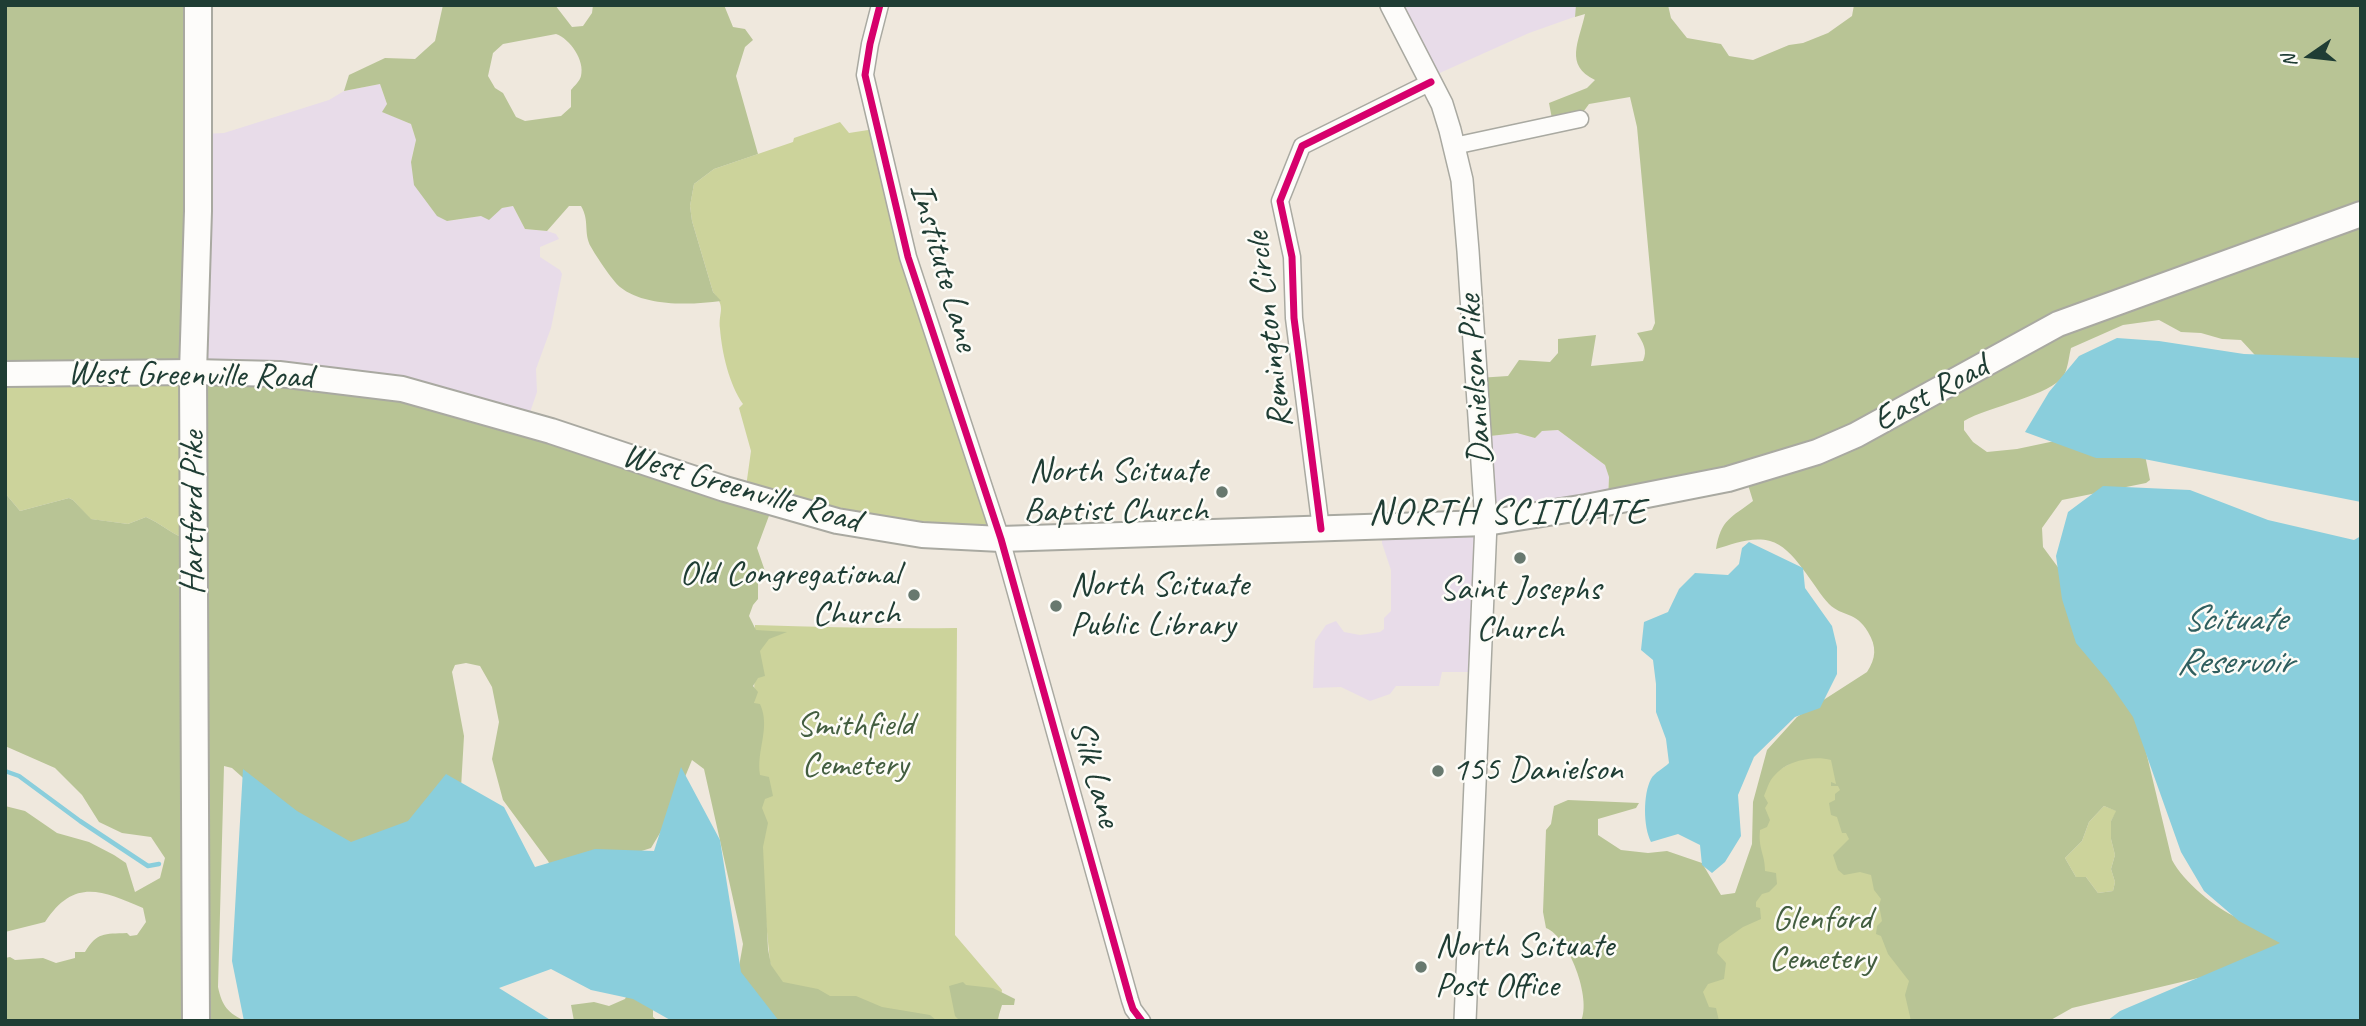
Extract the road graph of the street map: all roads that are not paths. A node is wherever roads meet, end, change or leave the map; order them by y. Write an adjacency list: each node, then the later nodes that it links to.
1 (198, 5): 8 (highway, Hartford Pike)
2 (880, 5): 12 (street, Institute Lane)
3 (1391, 5): 4 (main road, Danielson Pike)
4 (1432, 82): 6 (main road, Danielson Pike); 11 (street, Remington Circle)
5 (1580, 119): 6 (street)
6 (1454, 146): 10 (main road, Danielson Pike)
7 (2361, 214): 10 (main road, East Road)
8 (193, 372): 9 (main road, West Greenville Road); 12 (main road, West Greenville Road); 13 (highway, Hartford Pike)
9 (5, 374)
10 (1486, 523): 11 (main road, West Greenville Road); 15 (main road, Danielson Pike)
11 (1321, 529): 12 (main road, West Greenville Road)
12 (1001, 539): 14 (street, Silk Lane)
13 (196, 1021)
14 (1142, 1021)
15 (1465, 1021)

